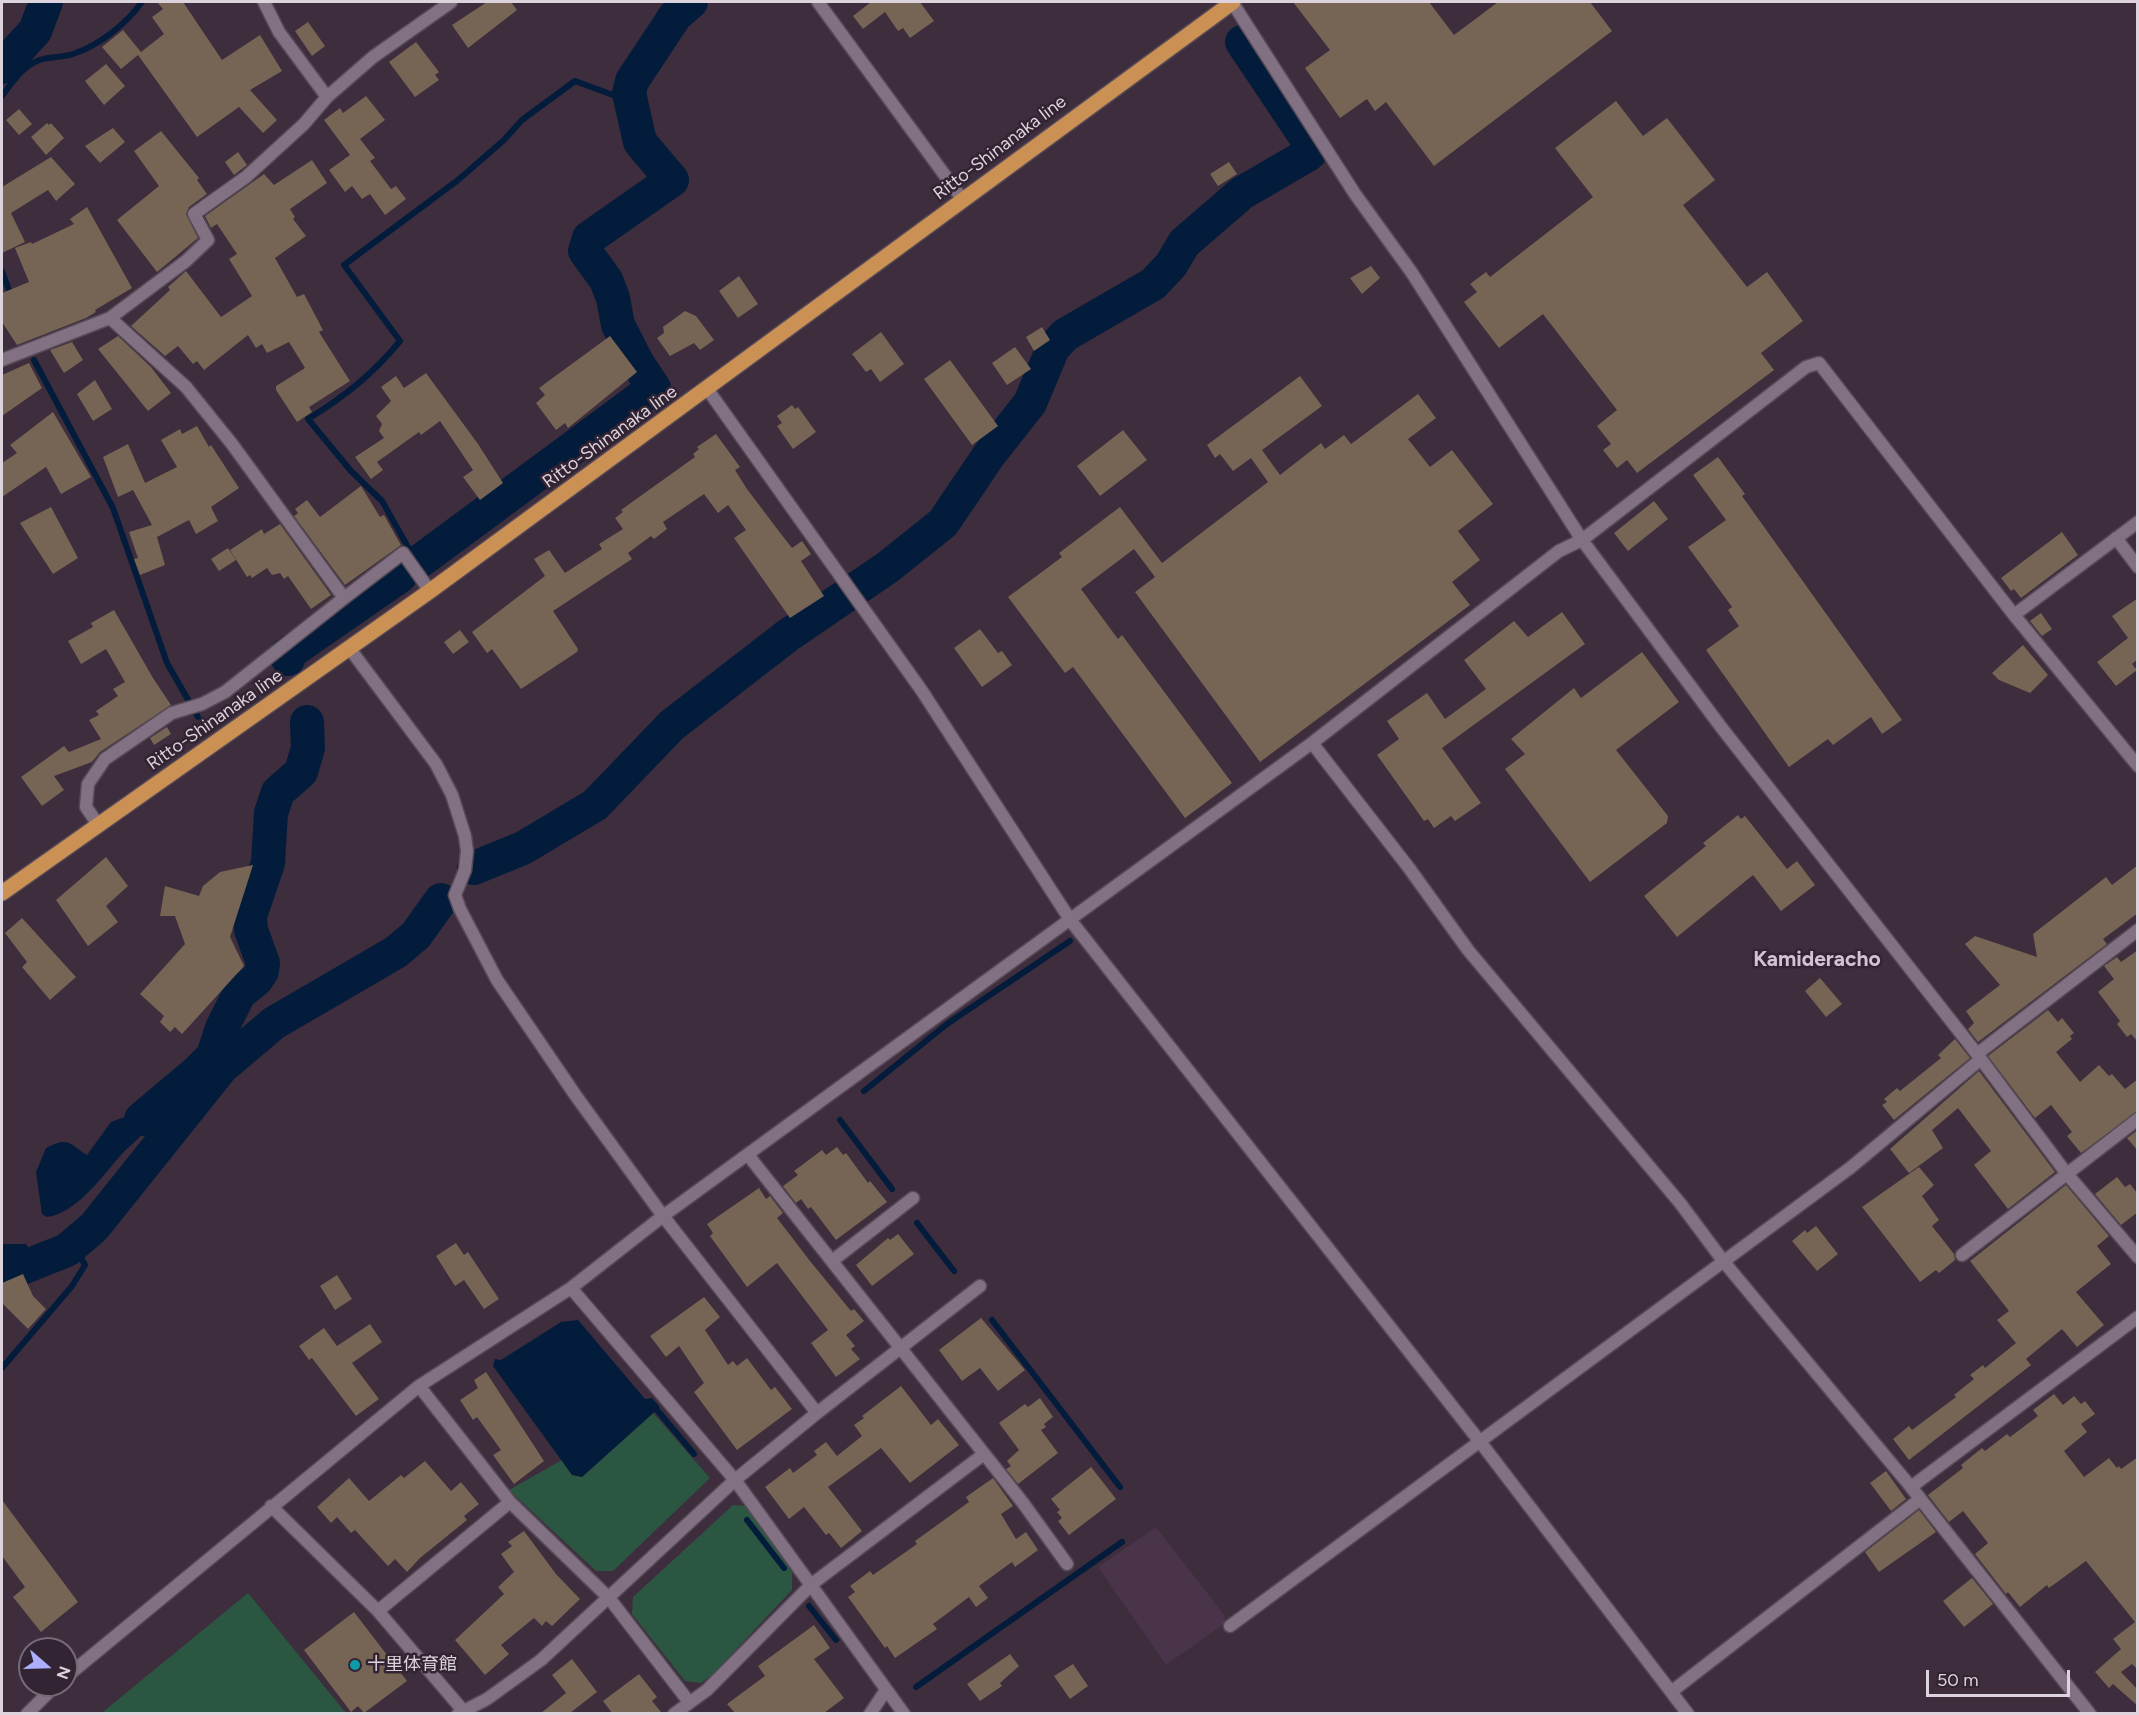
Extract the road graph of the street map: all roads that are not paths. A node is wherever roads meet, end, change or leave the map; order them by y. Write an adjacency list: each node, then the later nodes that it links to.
1 (264, 2): 5 (street)
2 (451, 2): 5 (street)
3 (818, 2): 6 (street)
4 (1233, 2): 6 (main road, Ritto-Shinanaka line); 12 (street)
5 (327, 97): 7 (street)
6 (963, 200): 9 (main road, Ritto-Shinanaka line)
7 (110, 318): 8 (street); 15 (street)
8 (2, 360)
9 (708, 390): 14 (main road, Ritto-Shinanaka line); 22 (street)
10 (2138, 522): 11 (street)
11 (2116, 538): 13 (street); 16 (street)
12 (1582, 540): 16 (street); 18 (street); 24 (street)
13 (2138, 567)
14 (430, 591): 15 (street); 17 (main road, Ritto-Shinanaka line)
15 (344, 598): 20 (street)
16 (2014, 615): 19 (street)
17 (350, 649): 20 (main road, Ritto-Shinanaka line); 29 (street)
18 (1312, 743): 22 (street); 33 (street)
19 (2138, 766)
20 (99, 826): 21 (main road, Ritto-Shinanaka line)
21 (2, 893)
22 (1071, 921): 26 (street); 40 (street)
23 (2138, 930): 24 (street)
24 (1979, 1057): 27 (street); 33 (street)
25 (2138, 1119): 27 (street)
26 (748, 1155): 29 (street); 32 (street)
27 (2067, 1174): 30 (street); 31 (street)
28 (913, 1198): 32 (street)
29 (663, 1216): 35 (street); 39 (street)
30 (1962, 1255)
31 (2138, 1257)
32 (832, 1261): 37 (street)
33 (1724, 1263): 40 (street); 43 (street)
34 (980, 1286): 37 (street)
35 (571, 1288): 38 (street); 42 (street)
36 (2138, 1317): 43 (street)
37 (901, 1349): 39 (street); 41 (street)
38 (419, 1386): 45 (street); 46 (street)
39 (817, 1413): 42 (street)
40 (1481, 1443): 51 (street); 54 (street)
41 (984, 1454): 47 (street); 48 (street)
42 (735, 1480): 48 (street); 49 (street)
43 (1911, 1487): 44 (street)
44 (1918, 1500): 54 (street); 63 (street)
45 (510, 1502): 49 (street); 50 (street)
46 (271, 1506): 50 (street); 52 (street)
47 (1067, 1564)
48 (812, 1584): 53 (street); 56 (street)
49 (609, 1598): 56 (street); 57 (street)
50 (378, 1611): 57 (street)
51 (1230, 1626)
52 (78, 1667)
53 (886, 1690): 60 (street); 61 (street)
54 (1671, 1692): 62 (street)
55 (44, 1697): 58 (street)
56 (689, 1702): 59 (street)
57 (462, 1712)
58 (27, 1713)
59 (674, 1713)
60 (870, 1713)
61 (904, 1713)
62 (1688, 1713)
63 (2090, 1713)

